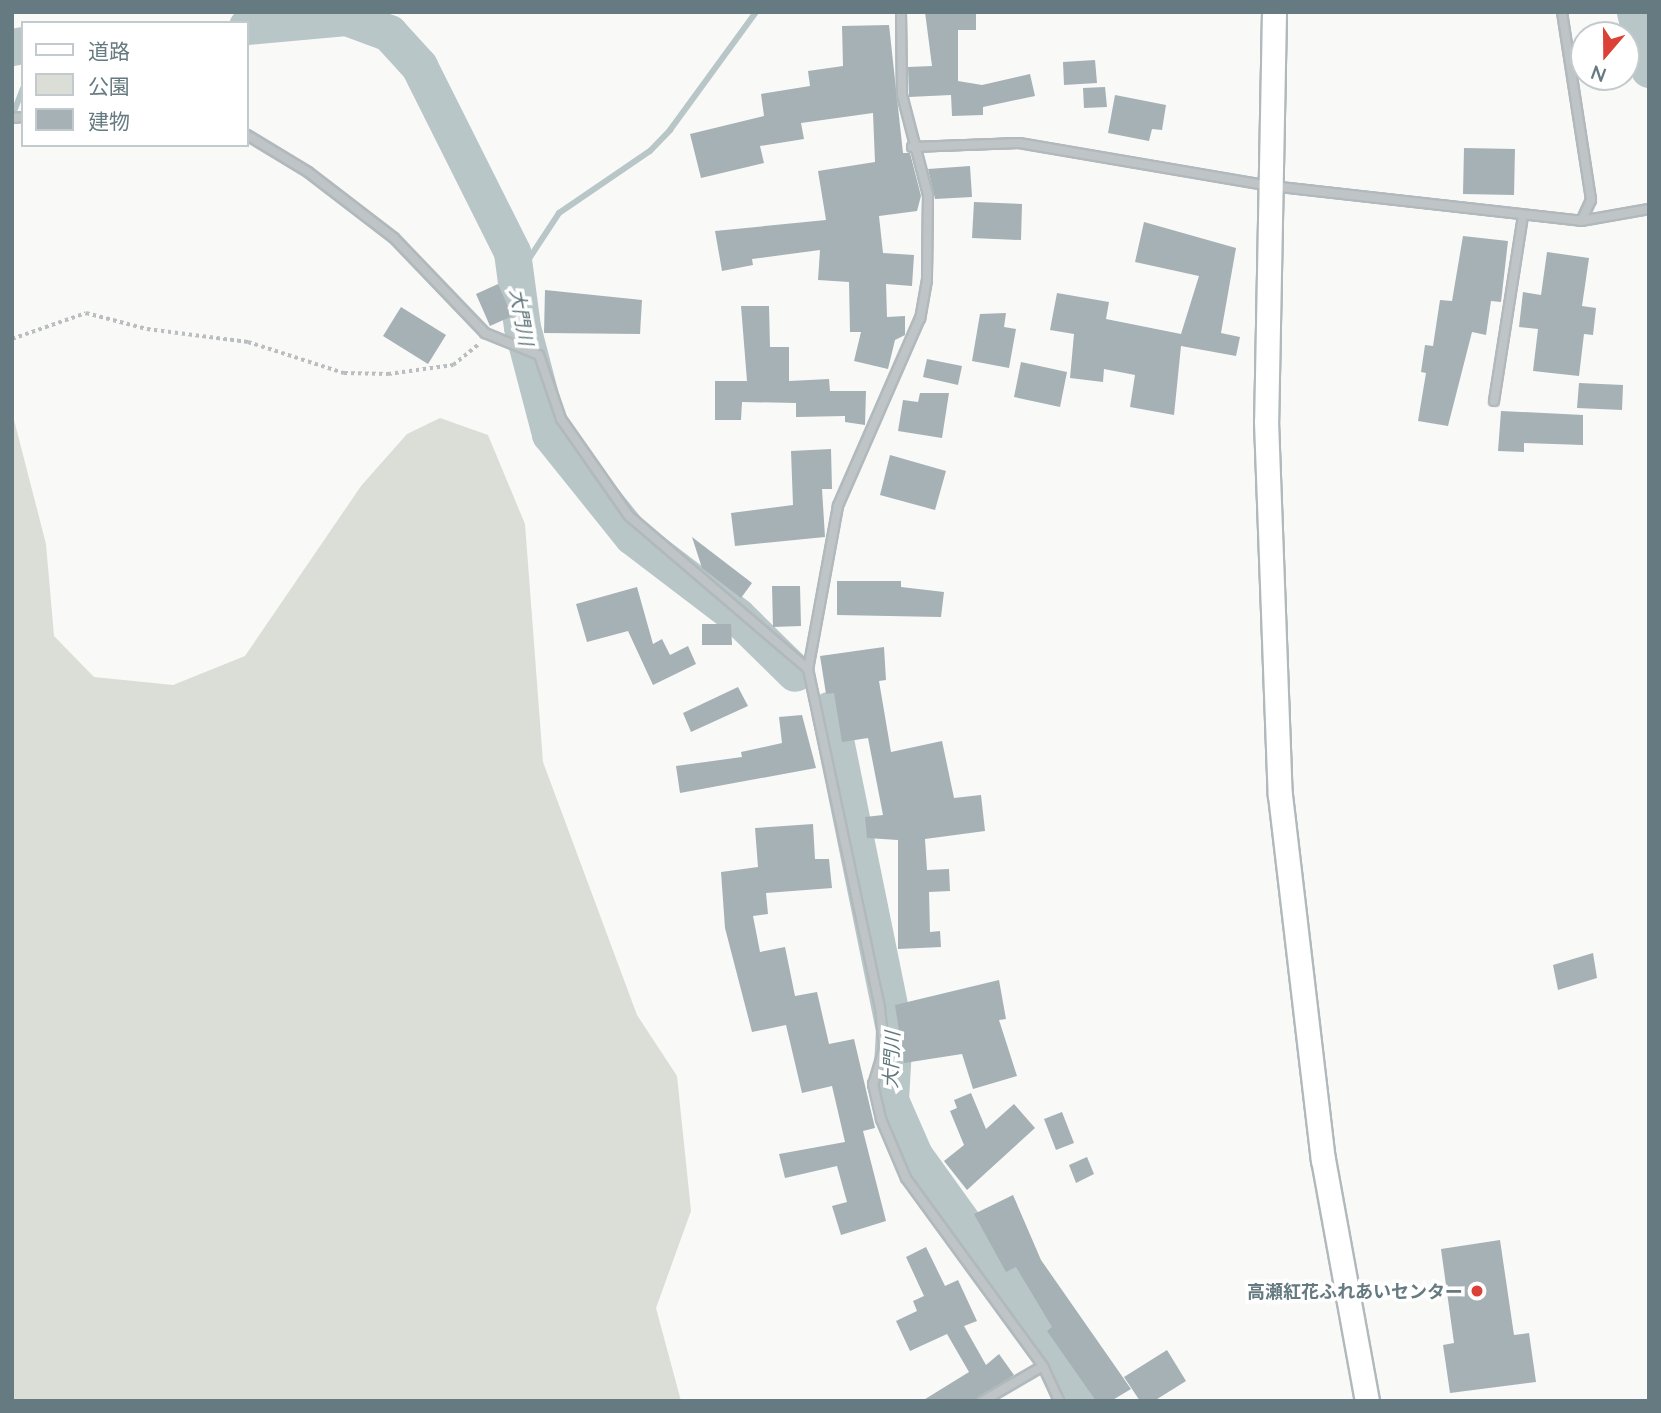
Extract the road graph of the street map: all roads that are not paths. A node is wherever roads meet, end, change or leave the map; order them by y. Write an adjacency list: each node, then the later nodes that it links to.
1 (901, 12): 5 (lane)
2 (1274, 12): 6 (street)
3 (1562, 12): 9 (lane)
4 (248, 136): 11 (lane)
5 (912, 147): 6 (lane); 11 (lane)
6 (1271, 186): 8 (lane); 15 (street)
7 (1649, 209): 9 (lane)
8 (1523, 216): 9 (lane); 10 (lane)
9 (1581, 221)
10 (1494, 401)
11 (808, 669): 12 (lane)
12 (1043, 1366): 13 (lane); 14 (lane)
13 (983, 1401)
14 (1059, 1401)
15 (1367, 1401)

